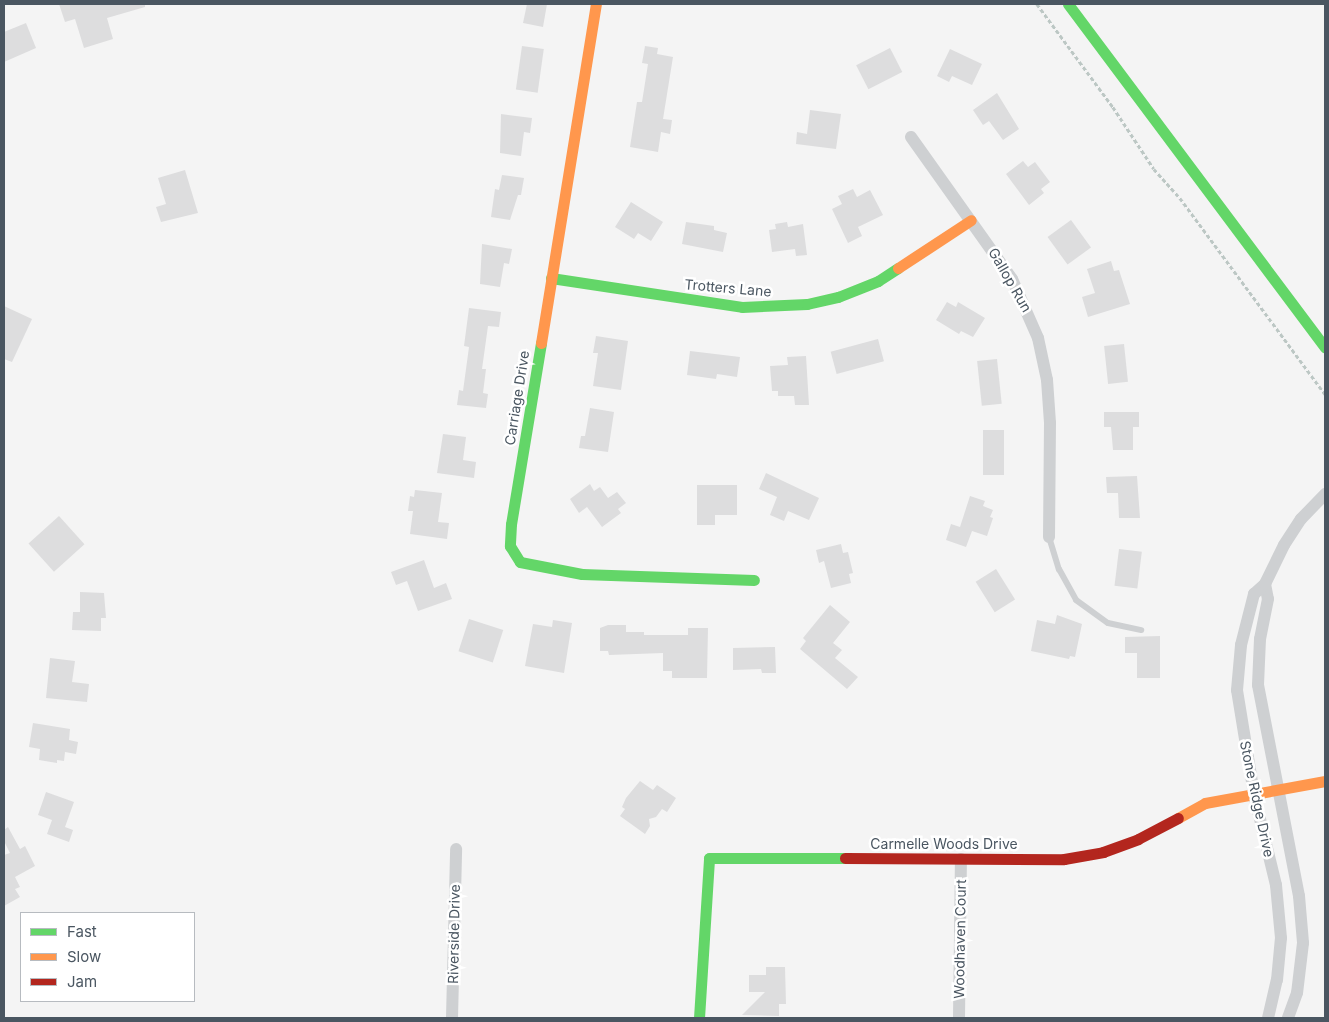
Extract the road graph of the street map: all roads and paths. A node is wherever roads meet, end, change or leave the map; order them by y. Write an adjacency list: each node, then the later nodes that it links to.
1 (596, 4): 6 (street, Carriage Drive)
2 (1036, 4): 8 (path)
3 (1068, 4): 7 (street)
4 (911, 137): 5 (street, Gallop Run)
5 (971, 220): 6 (street, Trotters Lane); 10 (street, Gallop Run)
6 (551, 278): 11 (street, Carriage Drive)
7 (1325, 348)
8 (1325, 394)
9 (1325, 494): 12 (street, Stone Ridge Drive)
10 (1049, 537): 13 (lane)
11 (754, 580)
12 (1265, 584): 15 (street, Stone Ridge Drive); 16 (street, Stone Ridge Drive)
13 (1141, 630)
14 (1325, 781): 15 (street, Carmelle Woods Drive)
15 (1280, 789): 16 (street, Carmelle Woods Drive); 23 (street, Stone Ridge Drive)
16 (1254, 794): 18 (street, Carmelle Woods Drive); 22 (street, Stone Ridge Drive)
17 (456, 849): 19 (street, Riverside Drive)
18 (961, 859): 20 (street, Carmelle Woods Drive); 21 (street, Woodhaven Court)
19 (452, 1018)
20 (700, 1018)
21 (959, 1018)
22 (1268, 1018)
23 (1288, 1018)

